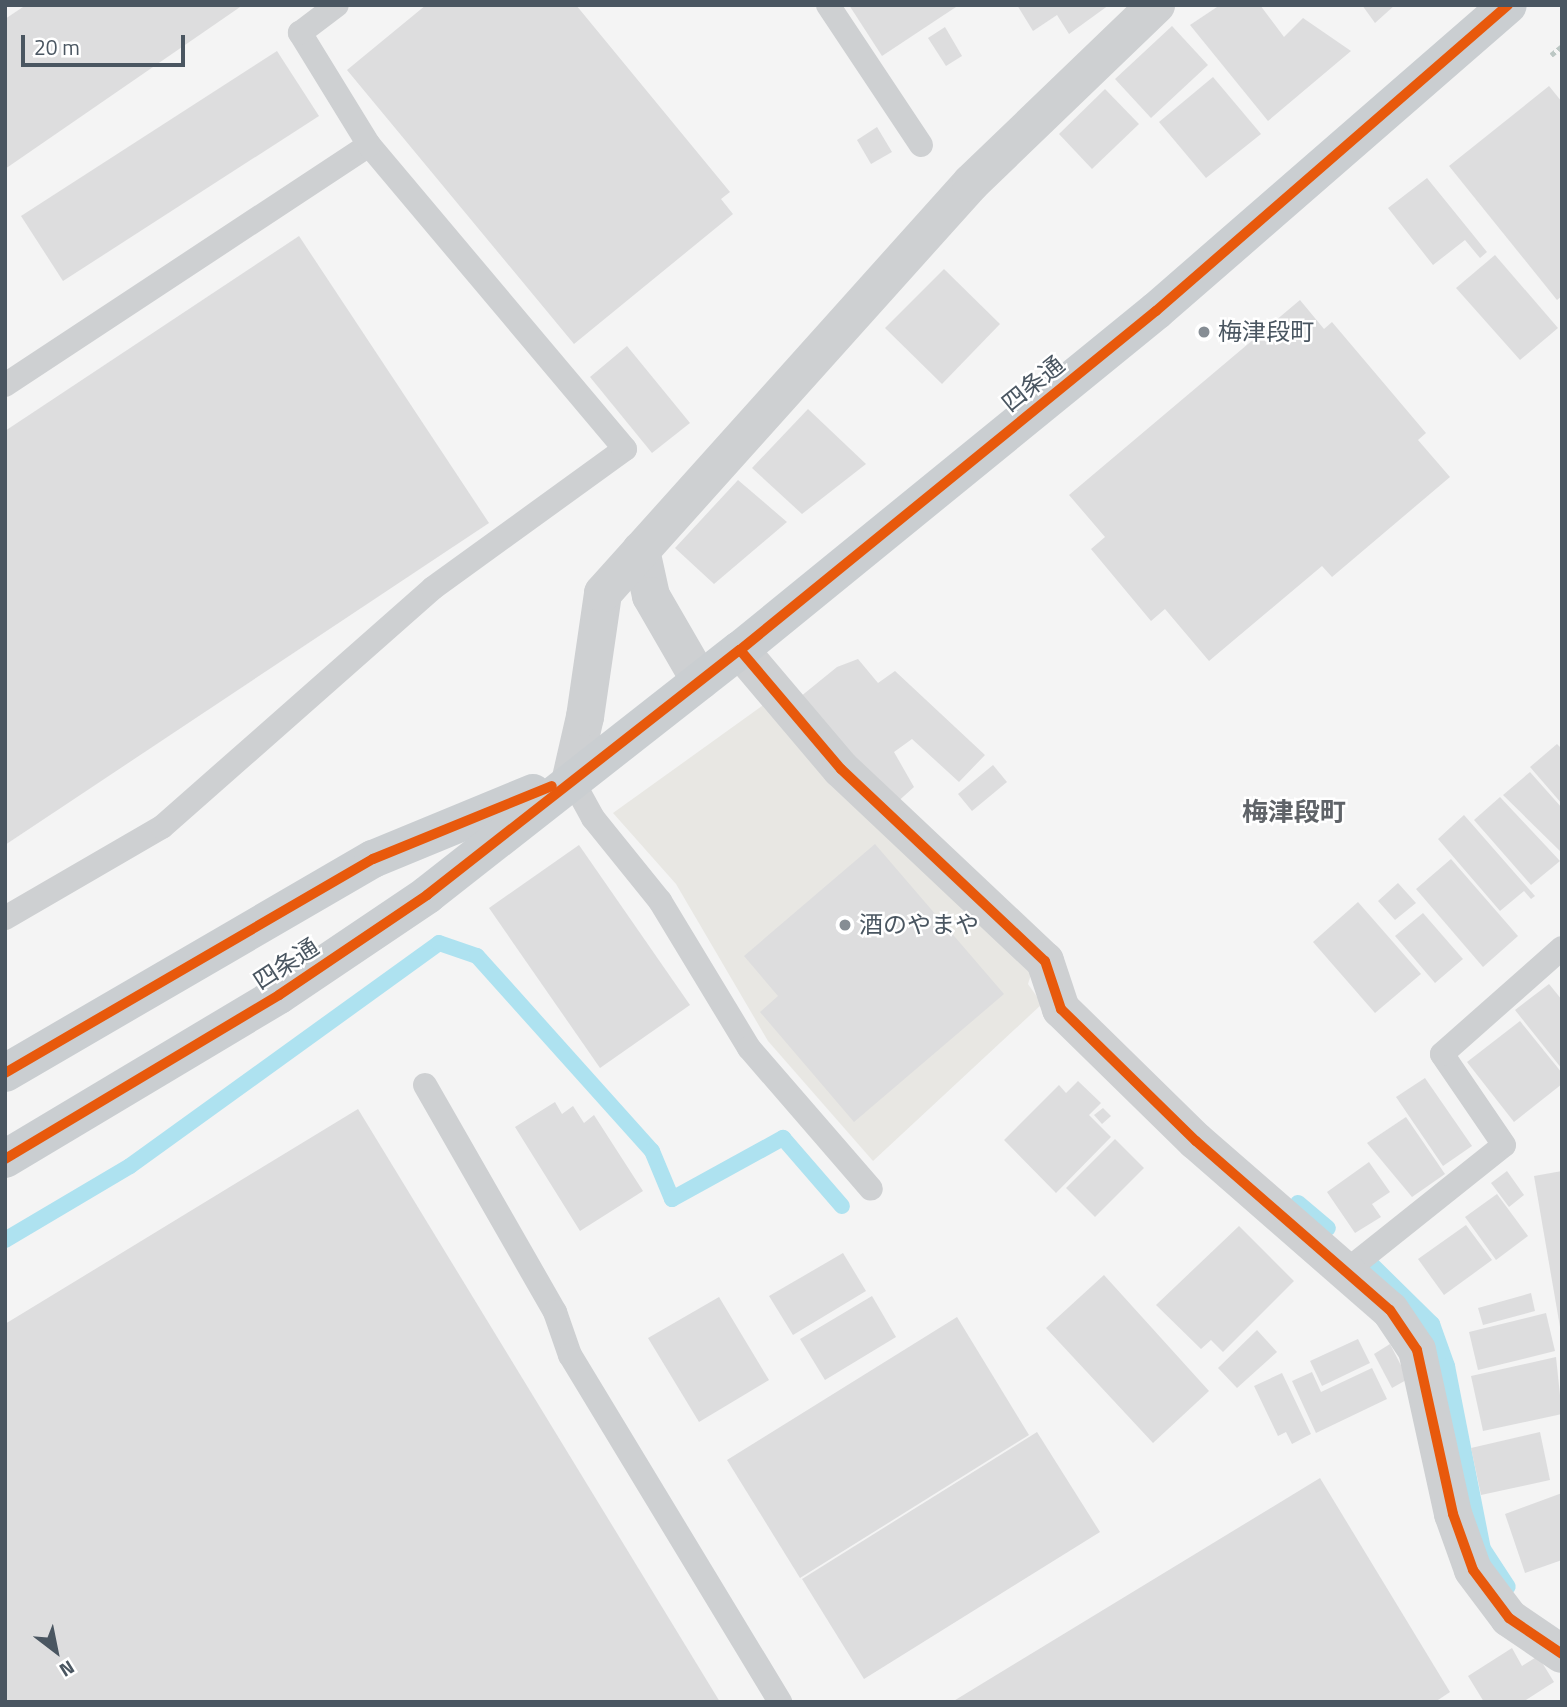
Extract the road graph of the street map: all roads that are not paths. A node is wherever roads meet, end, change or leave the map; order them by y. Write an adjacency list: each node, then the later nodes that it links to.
1 (337, 5): 5 (lane)
2 (828, 5): 6 (lane)
3 (1156, 5): 8 (street)
4 (1508, 5): 9 (main road, 四条通)
5 (369, 145): 7 (lane); 12 (lane)
6 (921, 145)
7 (5, 385)
8 (641, 550): 10 (street); 11 (street)
9 (740, 650): 10 (main road, 四条通); 18 (street)
10 (700, 681): 11 (main road, 四条通)
11 (571, 778): 14 (main road, 四条通); 16 (main road, 四条通); 17 (lane)
12 (5, 918)
13 (1561, 948): 18 (lane)
14 (5, 1073)
15 (425, 1085): 20 (lane)
16 (5, 1159)
17 (872, 1189)
18 (1345, 1272): 19 (street)
19 (1562, 1654)
20 (780, 1702)

